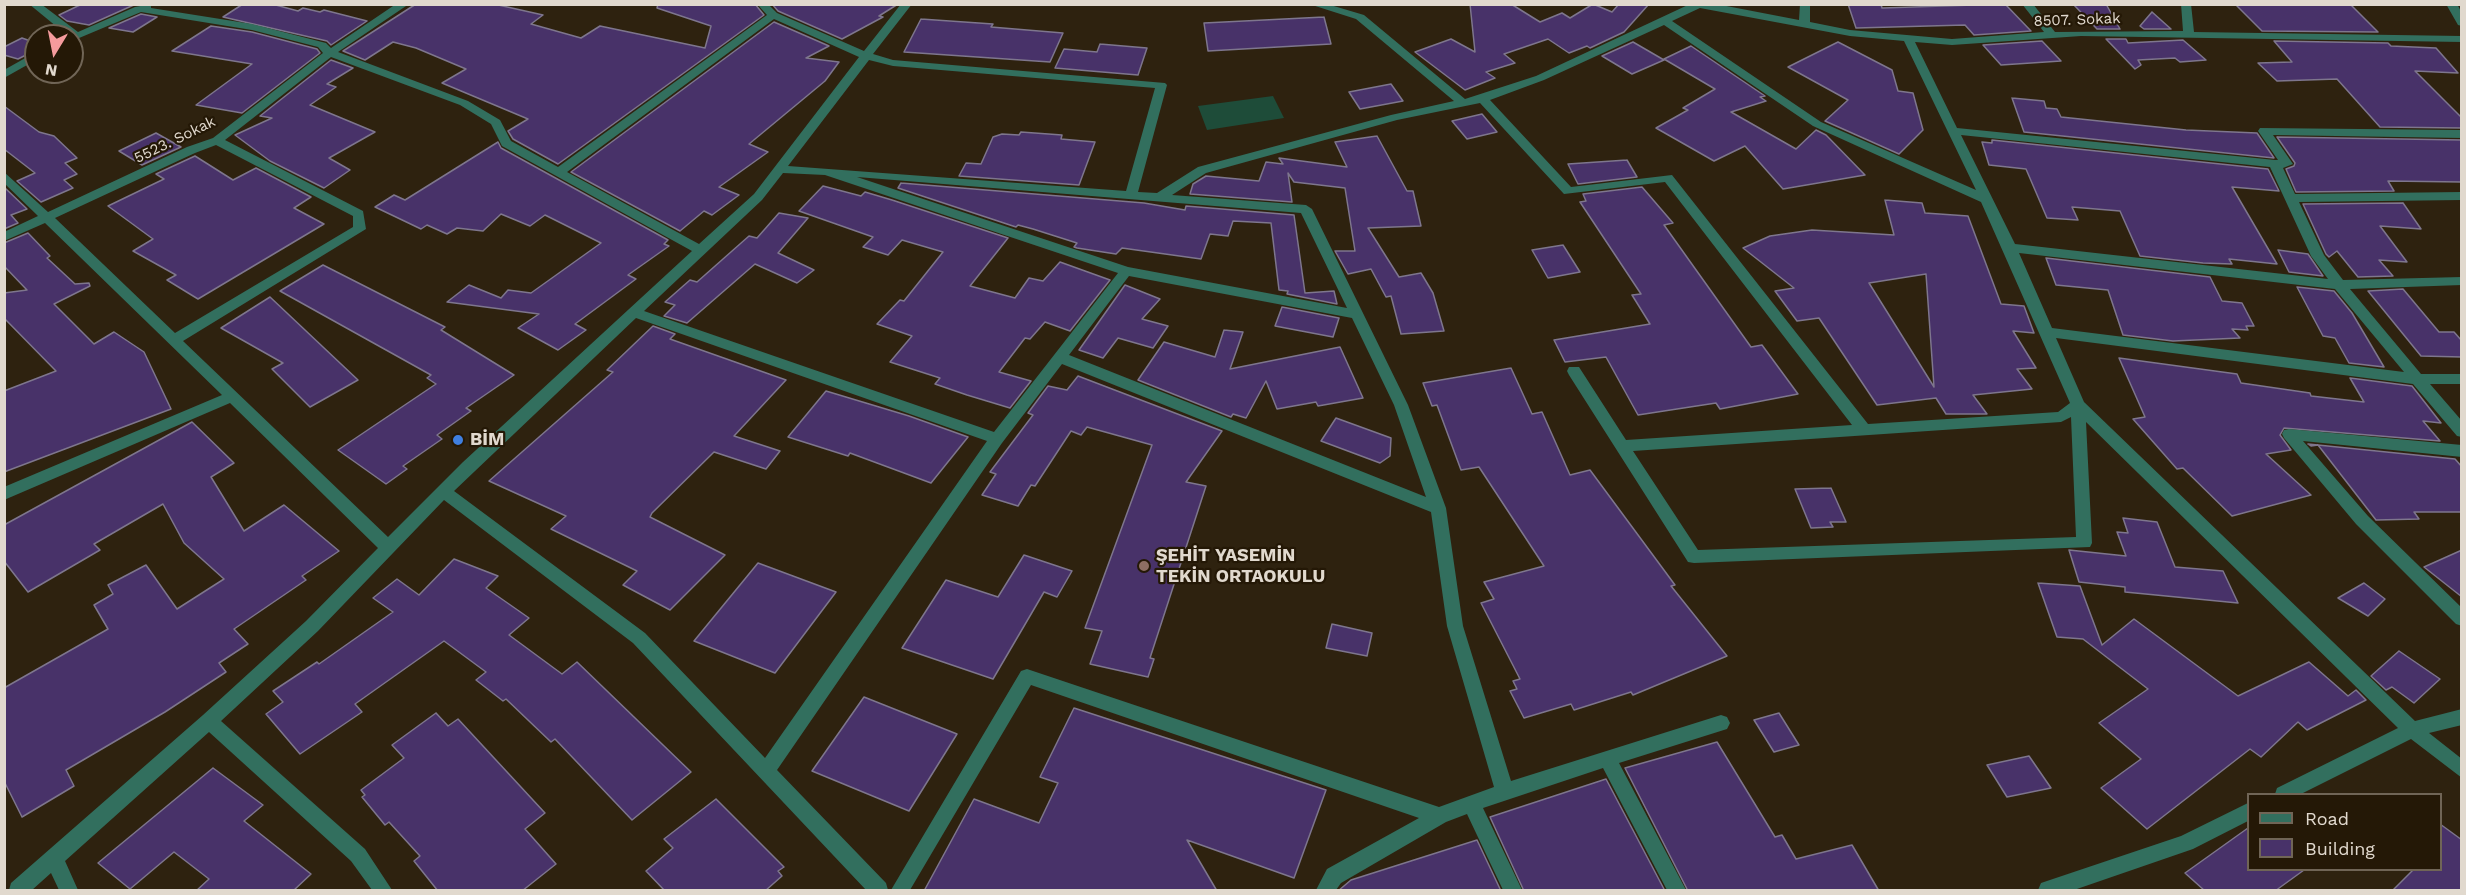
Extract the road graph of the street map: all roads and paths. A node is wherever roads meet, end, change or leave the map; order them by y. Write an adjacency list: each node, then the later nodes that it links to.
1 (34, 4): 16 (street)
2 (404, 4): 23 (street, 5523. Sokak)
3 (907, 4): 24 (street)
4 (1314, 4): 13 (street)
5 (1365, 4): 13 (street)
6 (1805, 4): 17 (street)
7 (2026, 4): 20 (street)
8 (2186, 4): 19 (street)
9 (2451, 4): 15 (street)
10 (1697, 5): 14 (street); 17 (street, 8507. Sokak)
11 (144, 7): 18 (street); 23 (street)
12 (768, 10): 24 (street); 35 (street)
13 (1360, 16): 28 (street)
14 (1664, 21): 27 (street); 41 (street)
15 (2462, 23)
16 (58, 24)
17 (1804, 25): 21 (street, 8507. Sokak)
18 (84, 33)
19 (2189, 34): 20 (street, 8507. Sokak); 22 (street, 8507. Sokak)
20 (2052, 35): 21 (street, 8507. Sokak)
21 (1908, 39): 29 (street)
22 (2462, 39)
23 (330, 53): 31 (street, 5523. Sokak); 35 (street)
24 (866, 56): 33 (street); 37 (street)
25 (24, 62): 26 (street)
26 (4, 75)
27 (1483, 99): 28 (street); 59 (street)
28 (1463, 103): 39 (street)
29 (1953, 130): 32 (street); 41 (street)
30 (2462, 134): 32 (street)
31 (217, 141): 42 (street, 5523. Sokak); 52 (street)
32 (2275, 164): 40 (street)
33 (780, 169): 34 (street); 45 (street)
34 (826, 171): 37 (street); 46 (street)
35 (557, 173): 45 (street)
36 (4, 176): 42 (street)
37 (1131, 194): 39 (street)
38 (2462, 196): 40 (street)
39 (1160, 197): 50 (street)
40 (2291, 198): 48 (street)
41 (1987, 200): 44 (street)
42 (49, 217): 43 (street, 5523. Sokak); 52 (street)
43 (4, 237)
44 (2010, 248): 48 (street); 51 (street)
45 (700, 250): 49 (street)
46 (1126, 271): 50 (street); 53 (street)
47 (2462, 281): 48 (street)
48 (2339, 285): 55 (street)
49 (634, 312): 61 (street); 64 (street)
50 (1355, 314): 66 (street)
51 (2046, 332): 55 (street); 58 (street)
52 (175, 339): 57 (street)
53 (1059, 357): 61 (street); 66 (street)
54 (1574, 371): 62 (street)
55 (2417, 379): 56 (street); 60 (street)
56 (2462, 379)
57 (233, 396): 65 (street); 67 (street)
58 (2078, 405): 59 (street); 62 (street); 72 (street)
59 (1864, 430): 62 (street)
60 (2462, 432)
61 (997, 439): 75 (street)
62 (1623, 446)
63 (2462, 451): 68 (street)
64 (443, 491): 67 (street); 75 (street)
65 (4, 494)
66 (1438, 508): 76 (street)
67 (388, 547): 70 (street)
68 (2462, 619)
69 (2462, 717): 72 (street)
70 (209, 722): 81 (street); 84 (street)
71 (1721, 723): 73 (street)
72 (2412, 730): 74 (street); 77 (street)
73 (1607, 759): 76 (street); 89 (street)
74 (2462, 770)
75 (765, 773): 85 (street)
76 (1505, 791): 78 (street)
77 (2288, 793)
78 (1471, 803): 80 (street); 88 (street)
79 (2247, 812): 90 (street)
80 (1439, 816): 86 (street); 87 (street)
81 (54, 858): 82 (street); 83 (street)
82 (18, 891)
83 (69, 891)
84 (383, 891)
85 (879, 891)
86 (900, 891)
87 (1326, 891)
88 (1514, 891)
89 (1677, 891)
90 (2048, 891)

